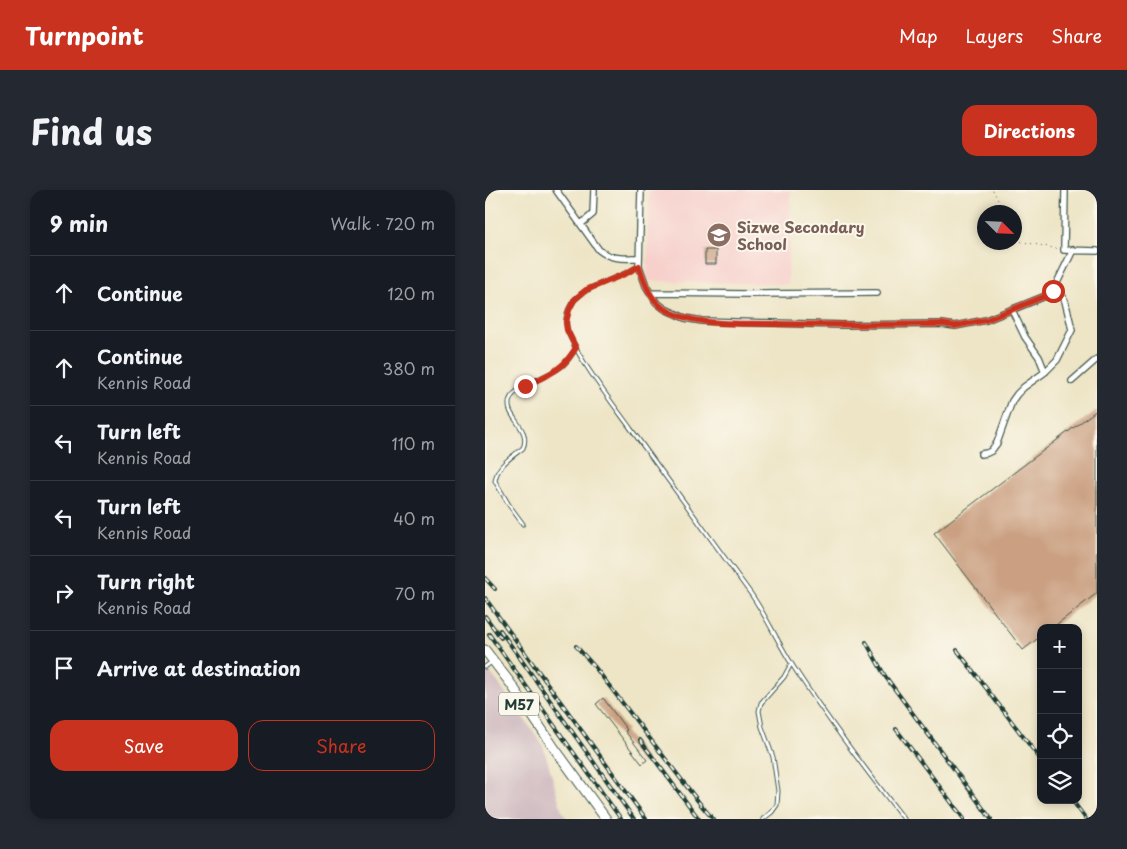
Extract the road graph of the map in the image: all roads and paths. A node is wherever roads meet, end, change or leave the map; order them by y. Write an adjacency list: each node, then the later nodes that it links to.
1 (556, 190): 7 (street)
2 (594, 190): 7 (street)
3 (641, 190): 12 (street)
4 (993, 190): 6 (path)
5 (1065, 190): 9 (street)
6 (1000, 205)
7 (581, 224): 12 (street)
8 (1022, 242): 9 (path)
9 (1064, 250): 10 (street)
10 (1073, 250): 11 (street); 14 (street)
11 (1097, 251)
12 (639, 258): 13 (street)
13 (639, 266): 15 (street); 18 (lane)
14 (1055, 288): 17 (street); 20 (street)
15 (650, 293): 16 (street); 17 (street)
16 (877, 293)
17 (1013, 310): 20 (street)
18 (576, 348): 23 (lane); 26 (lane)
19 (1097, 359): 21 (street)
20 (1045, 372): 22 (street)
21 (1072, 381)
22 (981, 454)
23 (523, 524)
24 (485, 650): 25 (main road, M57)
25 (488, 662): 27 (main road, M57); 28 (main road, M57)
26 (791, 664): 29 (lane); 30 (lane)
27 (602, 819)
28 (606, 819)
29 (763, 819)
30 (904, 819)

